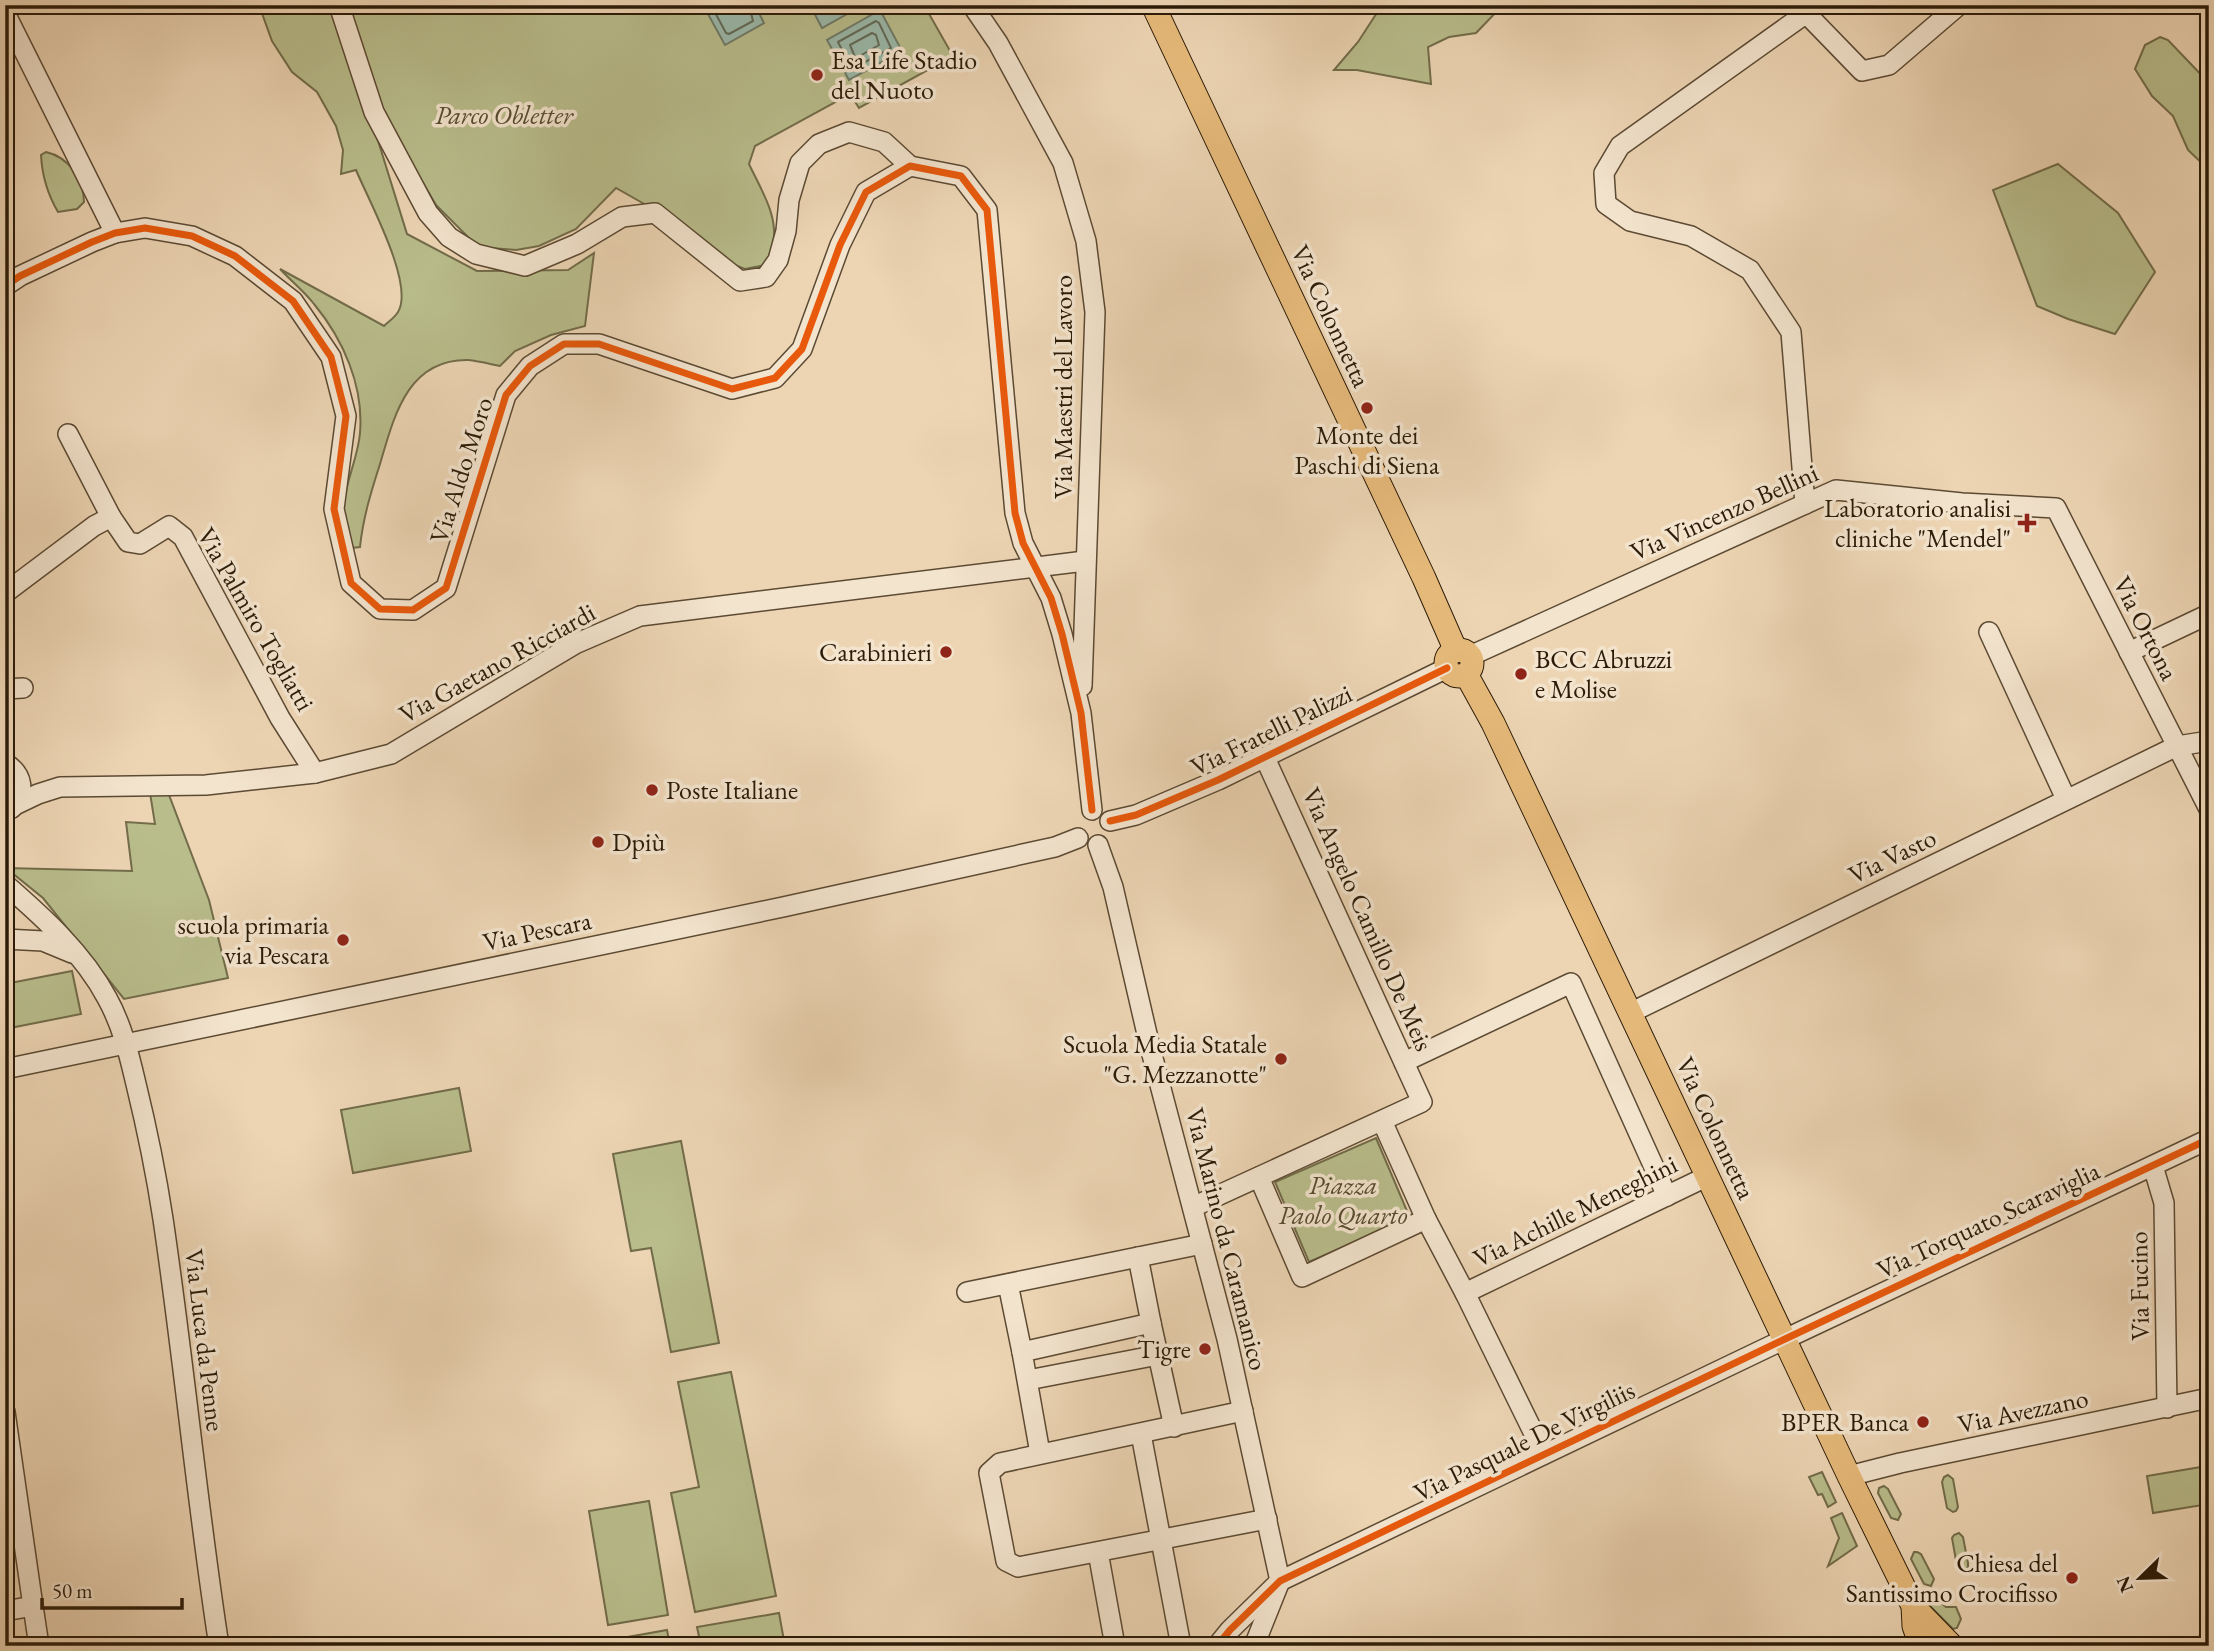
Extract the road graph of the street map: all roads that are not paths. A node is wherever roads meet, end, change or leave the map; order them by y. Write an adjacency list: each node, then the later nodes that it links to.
1 (339, 5): 7 (street)
2 (972, 5): 14 (street, Via Maestri del Lavoro)
3 (1153, 5): 20 (main road, Via Colonnetta)
4 (1959, 5): 5 (street)
5 (1802, 9): 11 (street)
6 (5, 13): 8 (street)
7 (910, 166): 8 (street, Via Aldo Moro); 15 (street)
8 (115, 233): 9 (street, Via Aldo Moro)
9 (5, 286)
10 (68, 434): 13 (street)
11 (1805, 504): 12 (street, Via Vincenzo Bellini); 20 (street, Via Vincenzo Bellini)
12 (2056, 508): 19 (street, Via Ortona)
13 (111, 517): 16 (street); 26 (street, Via Palmiro Togliatti)
14 (1085, 561): 15 (street, Via Gaetano Ricciardi); 21 (street, Via Maestri del Lavoro)
15 (1035, 566): 21 (street, Via Maestri del Lavoro); 26 (street, Via Gaetano Ricciardi)
16 (5, 593)
17 (2209, 614): 19 (street)
18 (1989, 632): 28 (street)
19 (2129, 652): 23 (street, Via Ortona)
20 (1460, 662): 24 (street, Via Fratelli Palizzi); 38 (main road, Via Colonnetta)
21 (1081, 713): 31 (street, Via Maestri del Lavoro)
22 (2209, 741): 23 (street, Via Vasto)
23 (2177, 746): 28 (street, Via Vasto); 29 (street, Via Ortona)
24 (1265, 758): 32 (street, Via Fratelli Palizzi); 40 (street, Via Angelo Camillo De Meis)
25 (10, 766): 27 (street, Via Gaetano Ricciardi); 30 (street)
26 (315, 773): 27 (street, Via Gaetano Ricciardi)
27 (60, 787): 30 (street, Via Gaetano Ricciardi)
28 (2066, 799): 38 (street, Via Vasto)
29 (2209, 809)
30 (9, 810)
31 (1092, 810): 32 (street); 33 (street)
32 (1110, 821): 34 (street)
33 (1078, 838): 34 (street); 39 (street, Via Pescara)
34 (1098, 845): 48 (street, Via Marino da Caramanico)
35 (5, 884): 37 (street, Via Luca da Penne)
36 (5, 939): 37 (street)
37 (76, 955): 39 (street, Via Luca da Penne)
38 (1630, 1013): 45 (main road, Via Colonnetta)
39 (127, 1044): 41 (street, Via Pescara); 77 (street, Via Luca da Penne)
40 (1404, 1062): 42 (street, Via Angelo Camillo De Meis); 47 (street)
41 (5, 1069)
42 (1382, 1121): 46 (street); 49 (street)
43 (2209, 1139): 44 (street, Via Torquato Scaraviglia)
44 (2153, 1166): 56 (street, Via Torquato Scaraviglia); 61 (street, Via Fucino)
45 (1708, 1176): 47 (street, Via Achille Meneghini); 56 (main road, Via Colonnetta)
46 (1259, 1177): 48 (street); 49 (street)
47 (1667, 1196): 54 (street, Via Achille Meneghini)
48 (1193, 1207): 50 (street, Via Marino da Caramanico)
49 (1426, 1219): 54 (street)
50 (1202, 1244): 51 (street); 62 (street, Via Marino da Caramanico)
51 (1138, 1257): 52 (street); 55 (street)
52 (1008, 1284): 53 (street); 57 (street)
53 (967, 1292)
54 (1465, 1293): 67 (street)
55 (1151, 1323): 57 (street); 58 (street)
56 (1785, 1339): 67 (street, Via Pasquale De Virgiliis); 68 (main road, Via Colonnetta)
57 (1022, 1352): 59 (street)
58 (1158, 1355): 59 (street); 64 (street)
59 (1028, 1380): 66 (street)
60 (2209, 1398): 61 (street, Via Avezzano)
61 (2168, 1408): 68 (street, Via Avezzano)
62 (1243, 1411): 64 (street); 69 (street, Via Marino da Caramanico)
63 (5, 1412): 73 (street)
64 (1174, 1427): 65 (street)
65 (1141, 1434): 66 (street); 70 (street)
66 (1040, 1453): 71 (street)
67 (1544, 1454): 72 (street, Via Pasquale De Virgiliis)
68 (1849, 1476): 74 (main road, Via Colonnetta)
69 (1267, 1520): 70 (street); 72 (street, Via Marino da Caramanico)
70 (1161, 1539): 71 (street); 79 (street)
71 (1098, 1552): 78 (street)
72 (1280, 1581): 80 (street, Via Pasquale De Virgiliis); 81 (street)
73 (33, 1606): 75 (street); 76 (street)
74 (1913, 1606): 82 (main road); 83 (main road)
75 (5, 1611)
76 (39, 1646)
77 (219, 1646)
78 (1115, 1646)
79 (1181, 1646)
80 (1217, 1646)
81 (1254, 1646)
82 (1921, 1646)
83 (1952, 1646)

